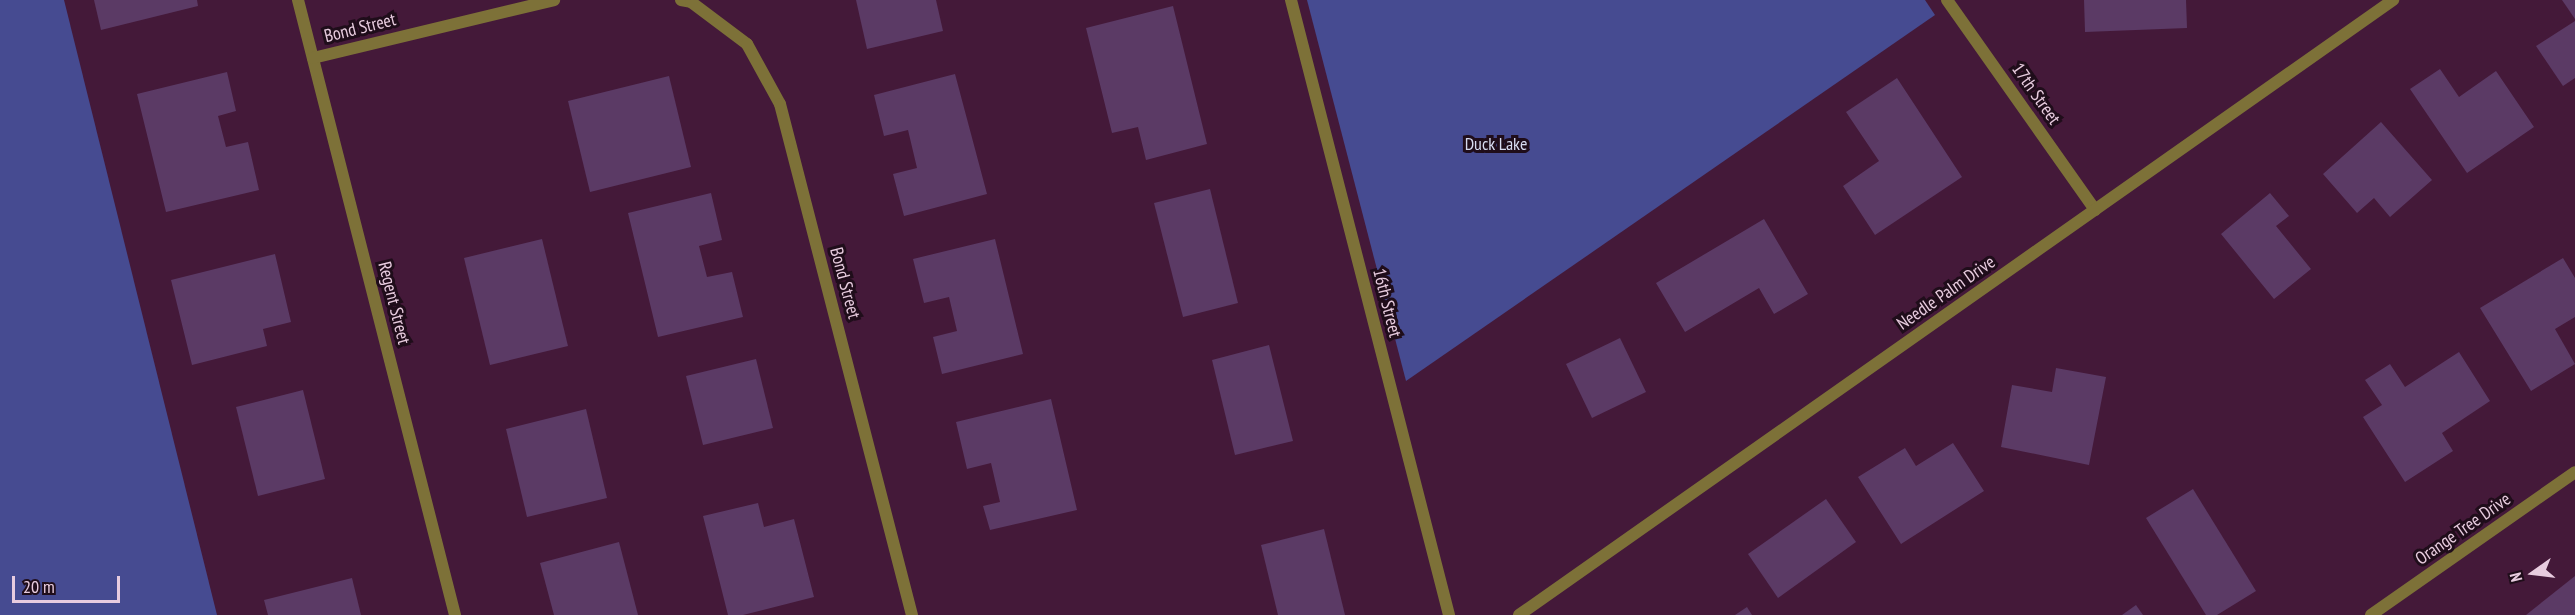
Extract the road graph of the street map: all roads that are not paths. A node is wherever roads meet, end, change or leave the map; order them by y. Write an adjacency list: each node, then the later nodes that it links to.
1 (298, 0): 7 (street, Regent Street)
2 (555, 0): 7 (street, Bond Street)
3 (681, 0): 11 (street, Bond Street)
4 (1291, 0): 12 (street, 16th Street)
5 (1947, 0): 8 (street, 17th Street)
6 (2393, 0): 8 (street, Needle Palm Drive)
7 (313, 58): 10 (street, Regent Street)
8 (2095, 210): 13 (street, Needle Palm Drive)
9 (2575, 472): 14 (street, Orange Tree Drive)
10 (455, 615)
11 (912, 615)
12 (1449, 615)
13 (1519, 615)
14 (2371, 615)

